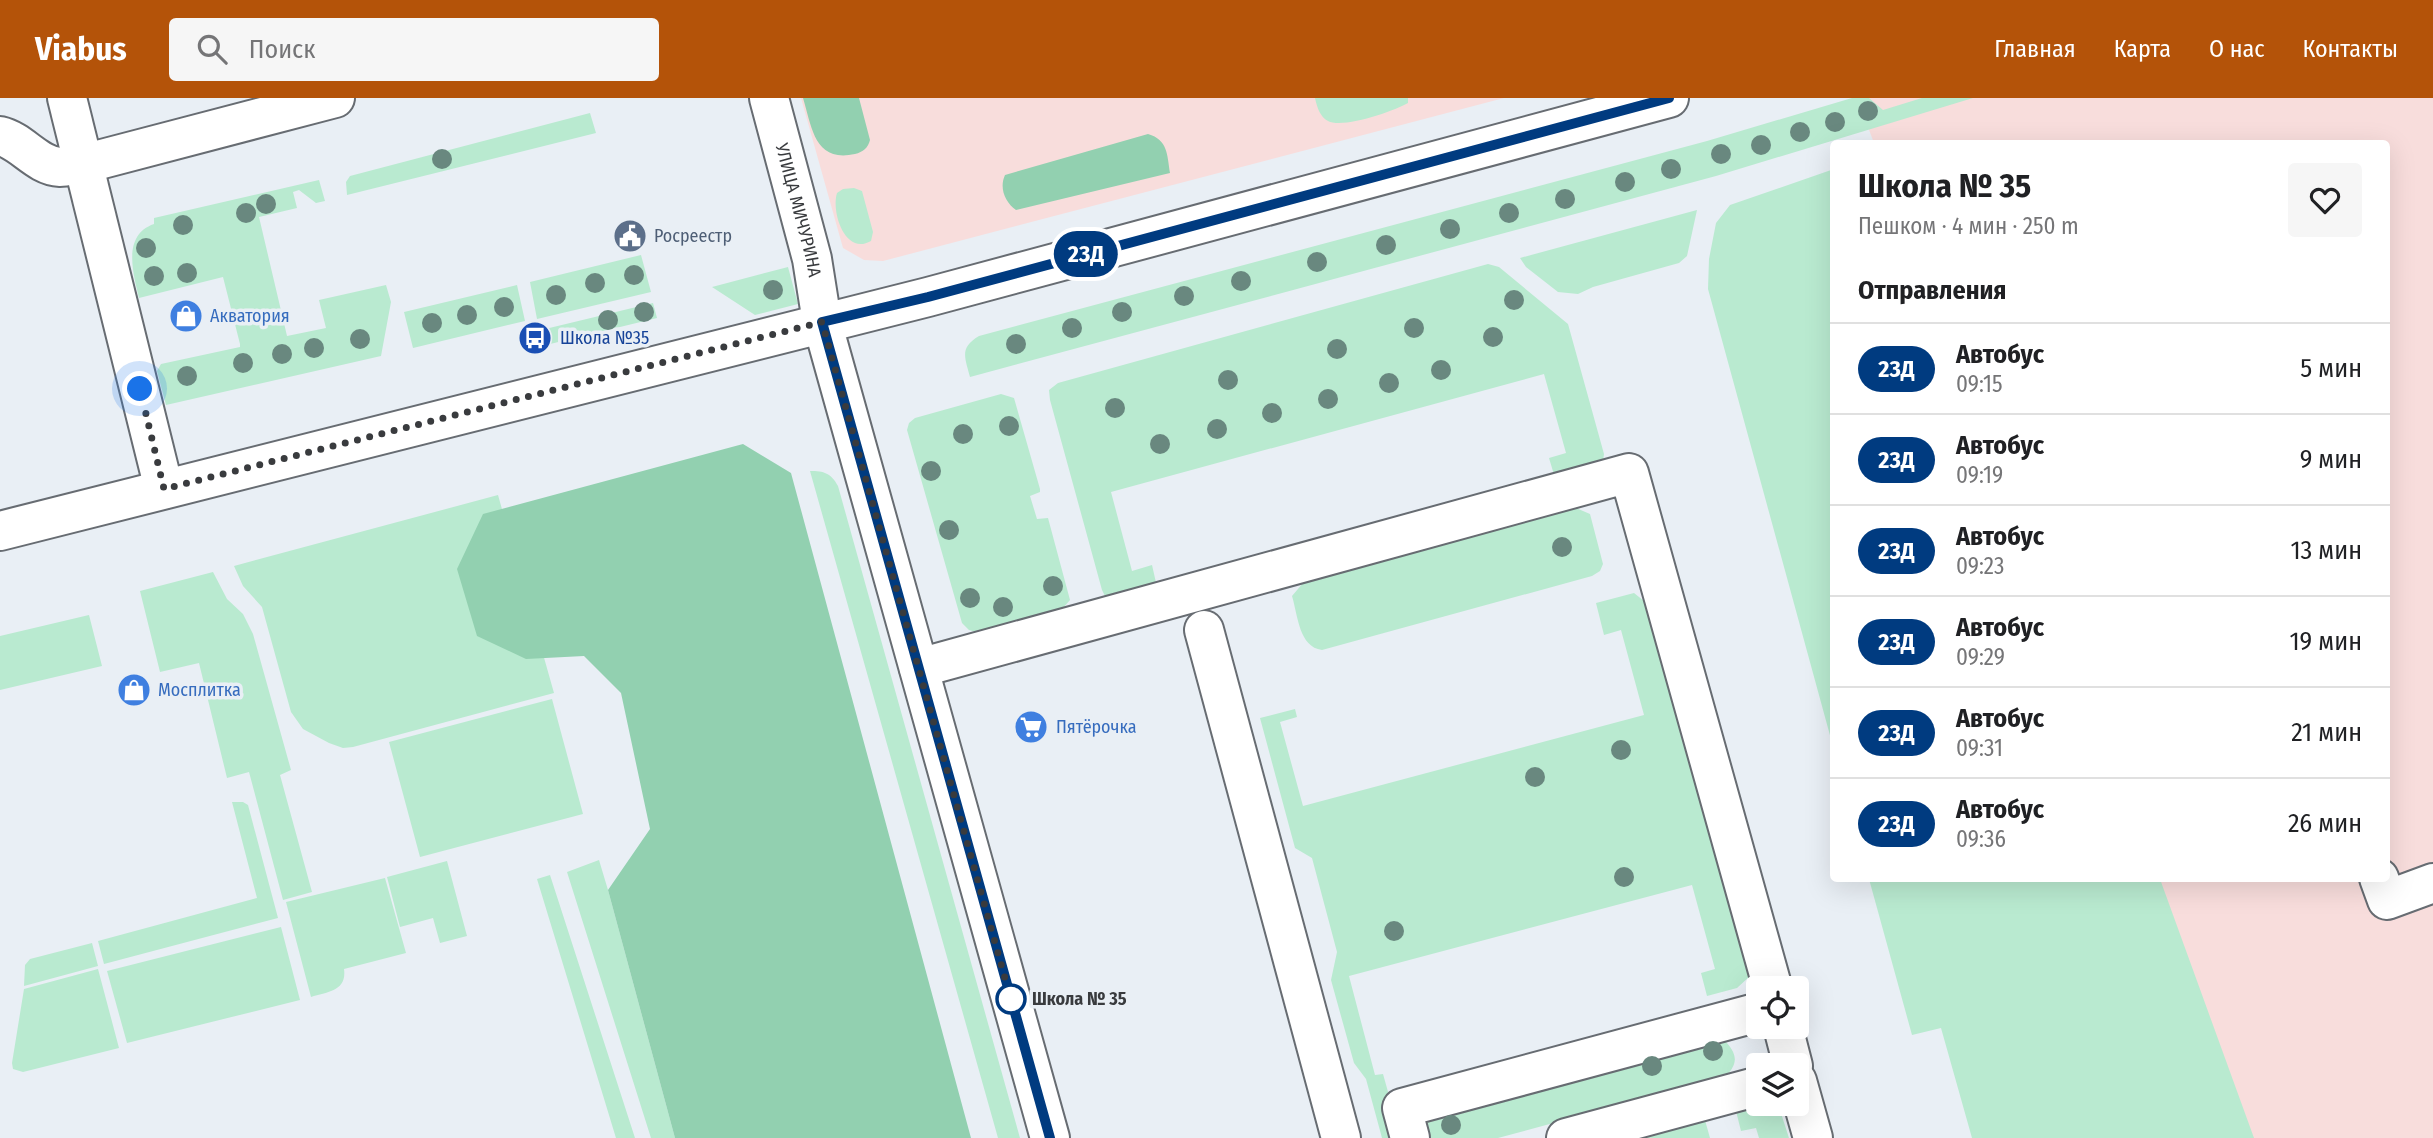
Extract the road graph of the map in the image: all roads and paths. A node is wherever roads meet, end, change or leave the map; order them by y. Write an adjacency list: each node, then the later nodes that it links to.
1 (67, 98): 6 (main road)
2 (335, 98): 6 (main road)
3 (769, 98): 7 (main road, УЛИЦА МИЧУРИНА)
4 (1669, 98): 7 (main road)
5 (0, 136): 6 (main road)
6 (83, 163): 8 (main road)
7 (822, 322): 8 (main road); 11 (main road, УЛИЦА МИЧУРИНА)
8 (164, 489): 9 (main road)
9 (0, 531)
10 (1204, 630): 19 (main road)
11 (919, 668): 14 (main road); 18 (main road, УЛИЦА МИЧУРИНА)
12 (2380, 882): 13 (main road)
13 (2433, 883)
14 (1769, 976)
15 (1746, 1015): 20 (main road)
16 (1746, 1090): 21 (main road)
17 (1807, 1116): 22 (main road)
18 (1050, 1138)
19 (1341, 1138)
20 (1410, 1138)
21 (1566, 1138)
22 (1813, 1138)

